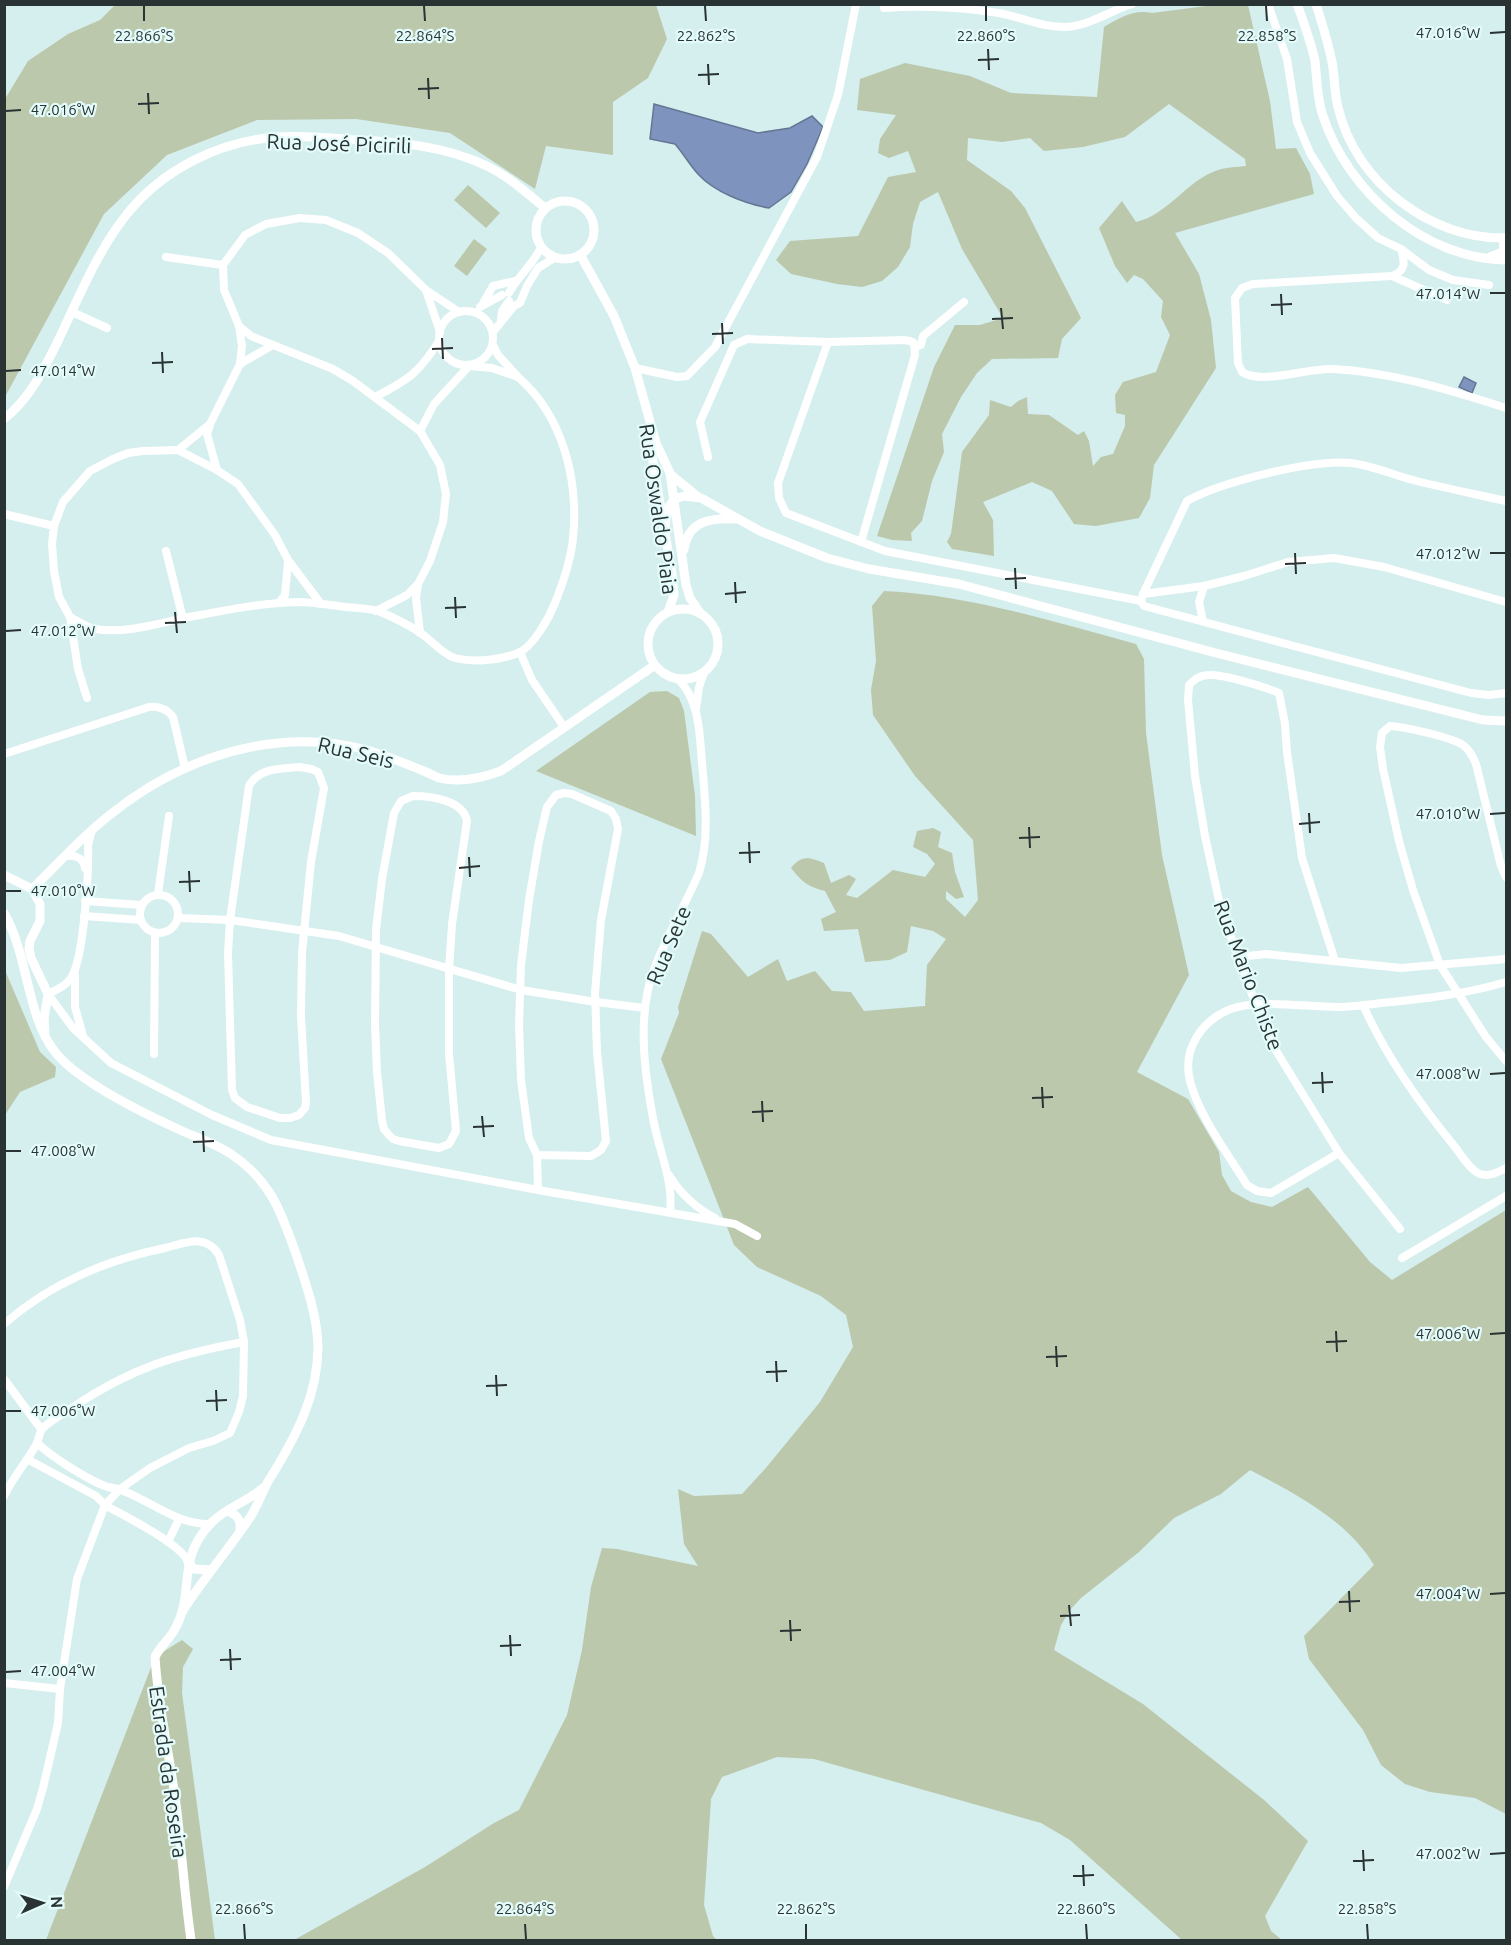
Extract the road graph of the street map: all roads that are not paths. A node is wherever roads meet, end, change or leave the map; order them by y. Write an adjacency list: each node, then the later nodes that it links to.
1 (856, 4): 41 (street)
2 (1132, 4): 6 (street)
3 (1268, 4): 10 (street)
4 (1297, 4): 14 (street)
5 (1316, 4): 8 (street)
6 (884, 8)
7 (545, 208): 9 (street); 11 (street); 26 (street, Rua José Picirili)
8 (1504, 238): 14 (street)
9 (541, 247): 13 (street); 18 (street)
10 (1401, 249): 17 (street); 19 (street)
11 (580, 256): 13 (street); 41 (street, Rua Oswaldo Piaia)
12 (166, 257): 16 (street)
13 (554, 258): 20 (street)
14 (1485, 258): 15 (street)
15 (1506, 260)
16 (223, 265): 21 (street); 30 (street)
17 (1392, 276): 23 (street); 45 (street)
18 (515, 281): 22 (street); 25 (street)
19 (1489, 285)
20 (526, 286): 22 (street); 29 (street)
21 (426, 290): 27 (street); 32 (street)
22 (509, 297): 25 (street); 29 (street)
23 (1447, 300)
24 (964, 302): 36 (street)
25 (483, 304): 28 (street)
26 (72, 312): 31 (street); 46 (street, Rua José Picirili)
27 (459, 312): 28 (street); 32 (street)
28 (475, 312): 33 (street)
29 (501, 320): 33 (street)
30 (239, 326): 37 (street); 39 (street)
31 (107, 328)
32 (440, 332): 34 (street)
33 (493, 332): 38 (street)
34 (439, 341): 40 (street); 43 (street)
35 (828, 342): 36 (street); 50 (street); 60 (street)
36 (913, 344): 60 (street)
37 (271, 345): 39 (street); 43 (street)
38 (493, 345): 40 (street); 42 (street)
39 (240, 364): 47 (street)
40 (469, 366): 42 (street); 48 (street)
41 (634, 368): 44 (street, Rua Oswaldo Piaia)
42 (518, 376): 77 (street)
43 (375, 397): 48 (street)
44 (644, 404): 52 (street, Rua Oswaldo Piaia); 59 (street, Rua Oswaldo Piaia)
45 (1506, 408)
46 (4, 419)
47 (210, 424): 49 (street); 51 (street)
48 (420, 431): 64 (street)
49 (178, 450): 51 (street); 58 (street)
50 (708, 457)
51 (217, 470): 62 (street)
52 (670, 473): 53 (street); 54 (street, Rua Oswaldo Piaia)
53 (701, 498): 54 (street); 57 (street)
54 (675, 499): 59 (street); 63 (street, Rua Oswaldo Piaia)
55 (1506, 501): 66 (street)
56 (4, 514): 58 (street)
57 (740, 519): 63 (street); 84 (street)
58 (54, 526): 73 (street)
59 (665, 535): 71 (street, Rua Oswaldo Piaia)
60 (861, 542): 66 (street)
61 (166, 551): 74 (street)
62 (288, 560): 68 (street); 69 (street)
63 (683, 563): 72 (street, Rua Oswaldo Piaia)
64 (418, 584): 70 (street); 76 (street)
65 (1204, 586): 66 (street); 67 (street); 75 (street)
66 (1142, 597): 75 (street)
67 (1506, 602)
68 (279, 603): 69 (street); 74 (street)
69 (321, 604): 70 (street)
70 (376, 610): 76 (street)
71 (668, 612): 72 (street); 78 (street)
72 (702, 614): 79 (street)
73 (70, 617): 74 (street); 82 (street)
74 (183, 619)
75 (1203, 621): 81 (street)
76 (420, 633): 77 (street)
77 (520, 652): 85 (street)
78 (655, 665): 80 (street); 85 (street, Rua Seis)
79 (704, 673): 80 (street); 83 (street, Rua Sete)
80 (678, 679): 83 (street, Rua Sete)
81 (1506, 693)
82 (87, 698)
83 (696, 713): 124 (street, Rua Sete)
84 (1506, 722)
85 (564, 727): 87 (street, Rua Seis)
86 (4, 754): 87 (street)
87 (184, 768): 89 (street, Rua Seis)
88 (169, 816): 97 (street)
89 (92, 829): 90 (street, Rua Seis); 92 (street)
90 (65, 856): 92 (street); 96 (street, Rua Seis)
91 (4, 875): 94 (street)
92 (86, 876): 98 (street)
93 (1506, 877): 113 (street)
94 (18, 881): 95 (street); 96 (street)
95 (4, 885)
96 (32, 889): 106 (street)
97 (159, 894): 99 (street); 102 (street)
98 (85, 901): 99 (street); 101 (street)
99 (142, 905): 103 (street)
100 (4, 913): 108 (street, Estrada da Roseira)
101 (84, 916): 103 (street); 114 (street)
102 (178, 918): 104 (street); 107 (street)
103 (141, 920): 107 (street)
104 (230, 920): 105 (street); 105 (street); 105 (street)
105 (304, 930): 109 (street)
106 (33, 933): 108 (street); 120 (street)
107 (155, 933): 127 (street)
108 (17, 938): 117 (street, Estrada da Roseira)
109 (374, 945): 115 (street); 115 (street); 115 (street)
110 (1238, 957): 112 (street); 112 (street, Rua Mario Chiste); 122 (street, Rua Mario Chiste)
111 (1506, 959): 113 (street)
112 (1335, 961): 113 (street)
113 (1440, 965): 119 (street)
114 (75, 970): 120 (street); 126 (street)
115 (449, 970): 118 (street)
116 (1506, 982): 119 (street)
117 (29, 984): 120 (street); 125 (street, Estrada da Roseira)
118 (521, 990): 121 (street); 121 (street); 130 (street)
119 (1457, 993): 123 (street); 128 (street)
120 (48, 994): 125 (street); 126 (street)
121 (596, 1002): 124 (street); 130 (street)
122 (1256, 1005): 123 (street); 129 (street, Rua Mario Chiste); 129 (street)
123 (1363, 1005): 131 (street)
124 (645, 1008): 132 (street, Rua Sete)
125 (46, 1036): 146 (street, Estrada da Roseira)
126 (84, 1038): 133 (street)
127 (154, 1054)
128 (1506, 1061)
129 (1339, 1153): 137 (street, Rua Mario Chiste)
130 (537, 1155): 133 (street)
131 (1506, 1168)
132 (665, 1169): 135 (street, Rua Sete); 136 (street)
133 (538, 1190): 135 (street)
134 (1506, 1196): 139 (street)
135 (670, 1212): 136 (street)
136 (721, 1221): 138 (street)
137 (1400, 1229)
138 (757, 1236)
139 (1401, 1258)
140 (4, 1324): 141 (street)
141 (244, 1342): 143 (street); 147 (street)
142 (4, 1379): 143 (street)
143 (41, 1429): 144 (street)
144 (37, 1443): 145 (street); 147 (street)
145 (27, 1459): 148 (street); 149 (street)
146 (267, 1485): 150 (street, Estrada da Roseira); 153 (street, Estrada da Roseira)
147 (120, 1489): 149 (street); 151 (street)
148 (4, 1496)
149 (105, 1505): 154 (street); 159 (street)
150 (227, 1511): 152 (street, Estrada da Roseira); 153 (street)
151 (179, 1519): 152 (street); 154 (street)
152 (211, 1524): 155 (street, Estrada da Roseira)
153 (240, 1531): 156 (street, Estrada da Roseira)
154 (168, 1542): 155 (street)
155 (188, 1562): 156 (street); 157 (street, Estrada da Roseira)
156 (211, 1570): 157 (street, Estrada da Roseira)
157 (182, 1612): 162 (street, Estrada da Roseira)
158 (4, 1683): 159 (street)
159 (60, 1689): 160 (street)
160 (7, 1869): 161 (street)
161 (4, 1887)
162 (191, 1941)

